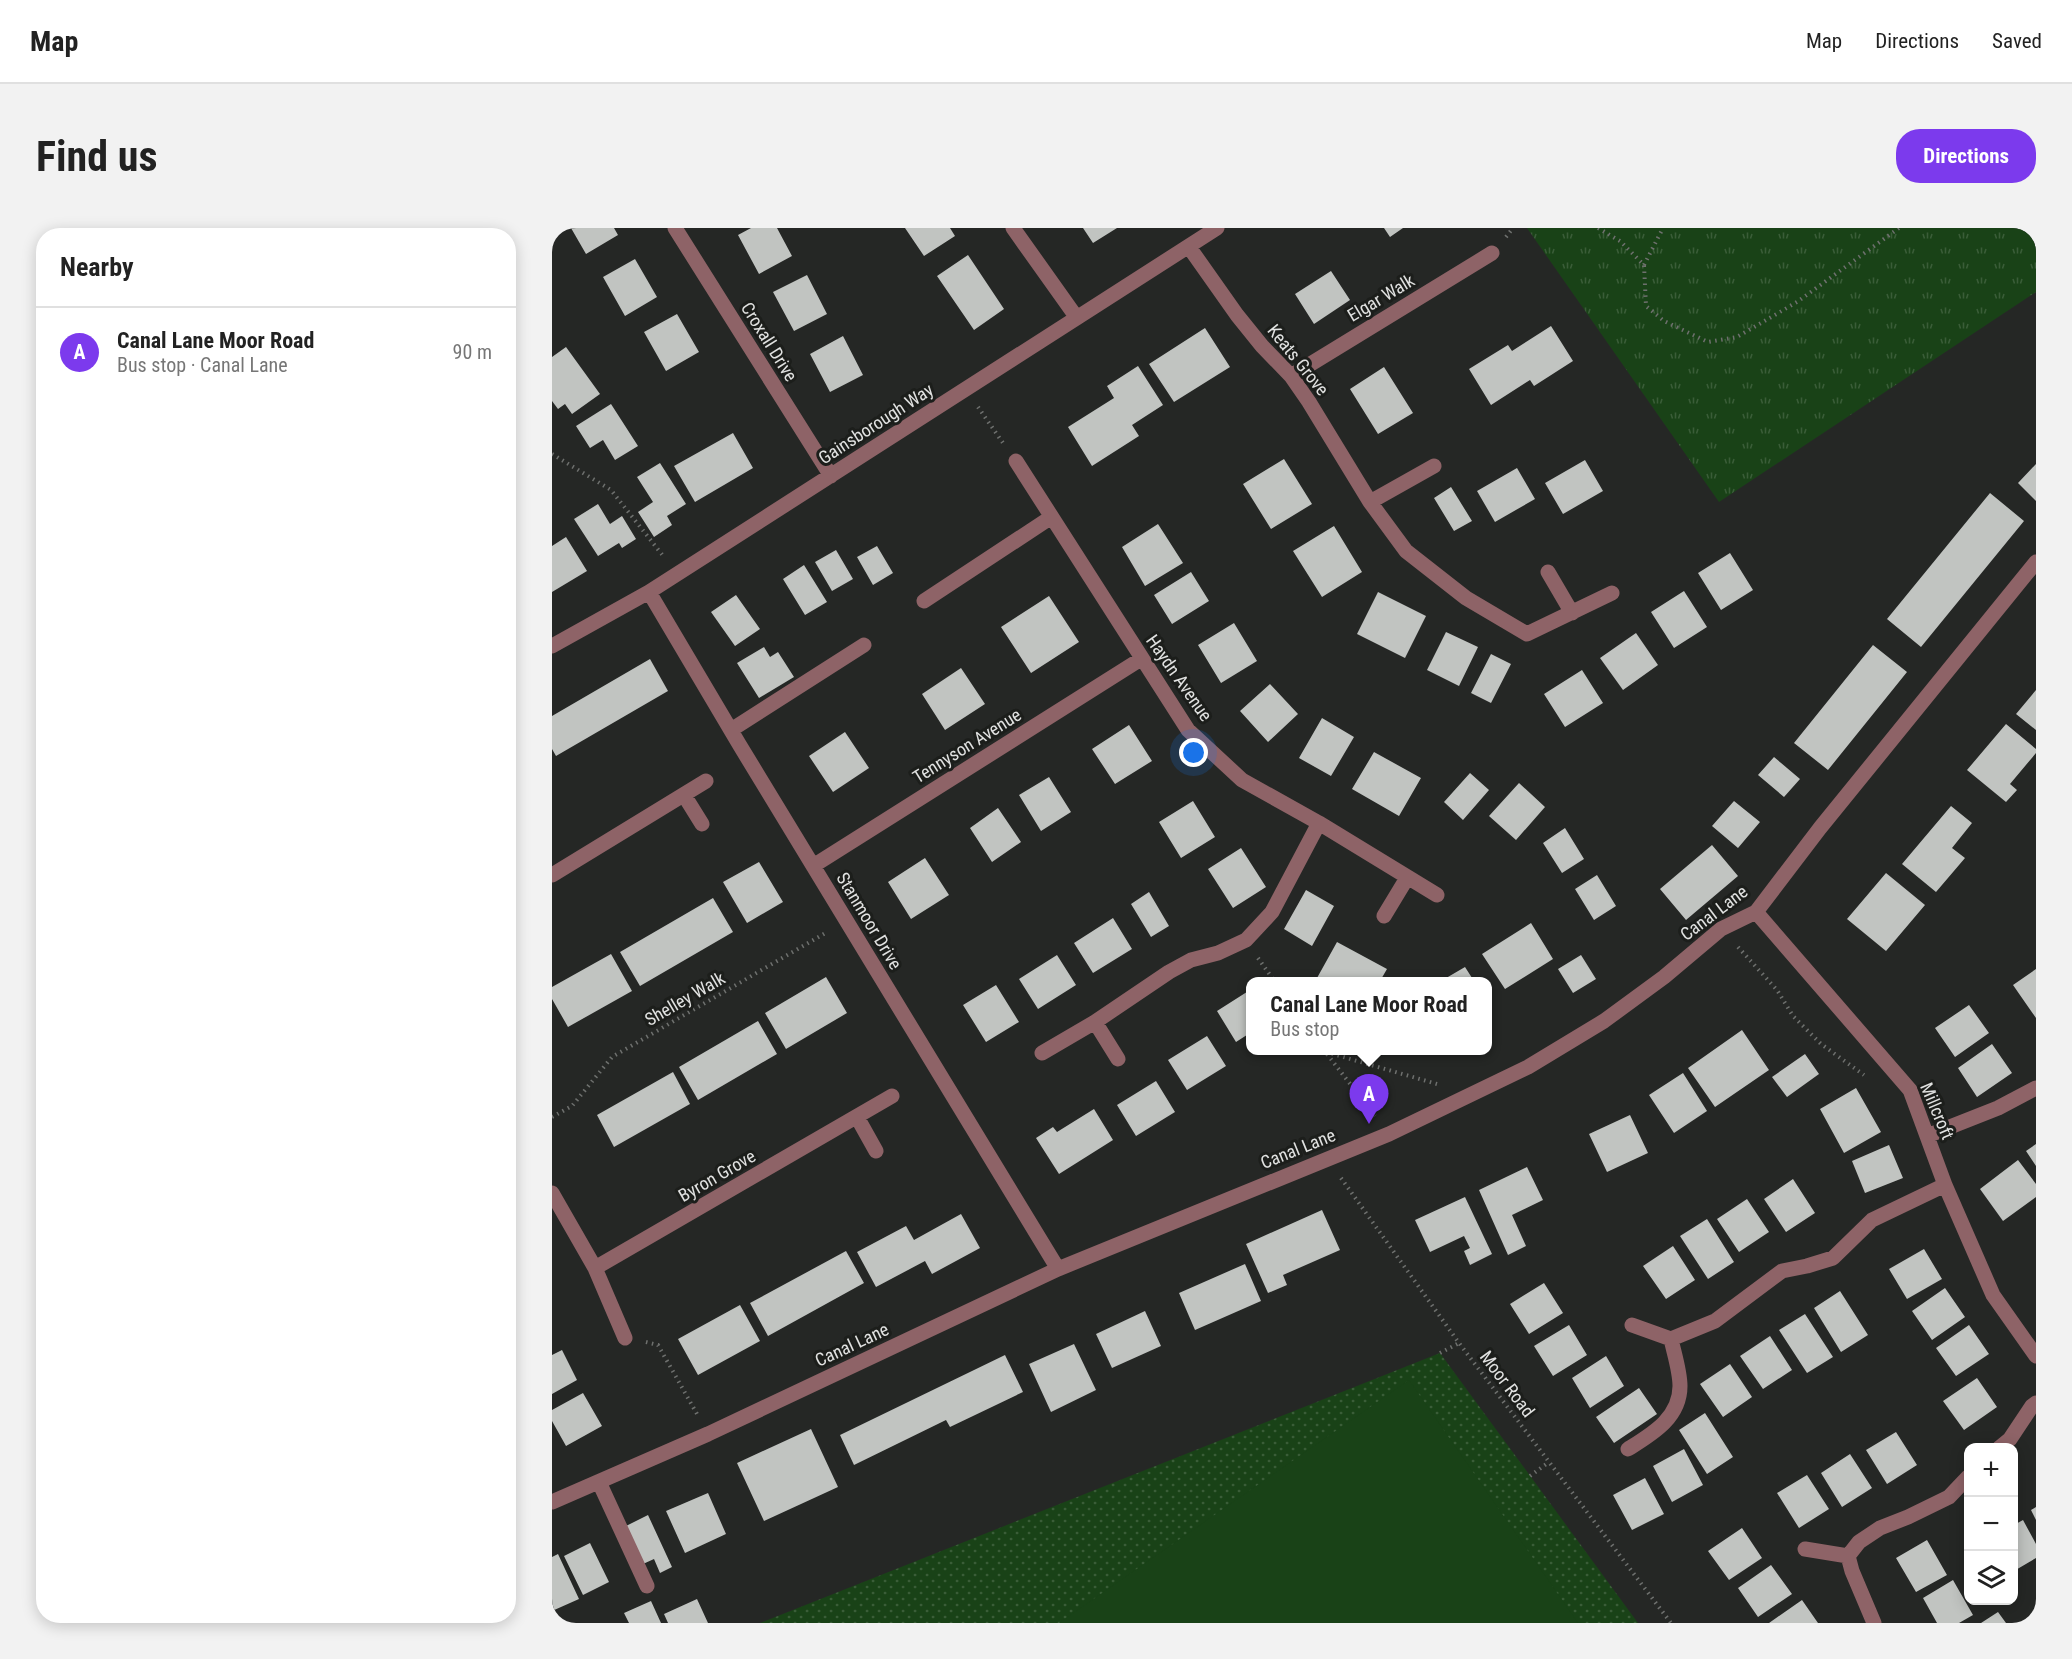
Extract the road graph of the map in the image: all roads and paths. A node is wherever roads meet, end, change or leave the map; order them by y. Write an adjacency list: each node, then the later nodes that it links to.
1 (675, 228): 16 (street, Croxall Drive)
2 (1013, 228): 10 (street)
3 (1217, 228): 7 (street, Gainsborough Way)
4 (1598, 228): 9 (path)
5 (1663, 228): 9 (path)
6 (1899, 228): 9 (path)
7 (1189, 247): 10 (street, Gainsborough Way); 11 (street, Keats Grove)
8 (1492, 253): 11 (street, Elgar Walk)
9 (1644, 265)
10 (1077, 318): 12 (street, Gainsborough Way)
11 (1291, 376): 17 (street, Keats Grove)
12 (966, 389): 14 (path); 16 (street, Gainsborough Way)
13 (552, 454): 21 (path)
14 (1016, 461): 18 (street, Haydn Avenue)
15 (1434, 466): 17 (street)
16 (831, 476): 21 (street, Gainsborough Way)
17 (1371, 502): 25 (street, Keats Grove)
18 (1050, 518): 24 (street); 28 (street, Haydn Avenue)
19 (2036, 562): 38 (street, Canal Lane)
20 (1548, 572): 25 (street)
21 (677, 574): 22 (street, Gainsborough Way)
22 (649, 592): 27 (street, Gainsborough Way); 29 (street, Stanmoor Drive)
23 (1612, 593): 25 (street, Keats Grove)
24 (924, 601)
25 (1572, 613)
26 (864, 645): 29 (street)
27 (552, 646)
28 (1141, 659): 32 (street, Haydn Avenue); 34 (street, Tennyson Avenue)
29 (731, 730): 34 (street, Stanmoor Drive)
30 (706, 781): 31 (street)
31 (684, 795): 33 (street); 35 (street)
32 (1318, 823): 36 (street, Haydn Avenue); 42 (street)
33 (702, 825)
34 (813, 866): 40 (street, Stanmoor Drive)
35 (552, 875)
36 (1407, 878): 37 (street, Haydn Avenue); 39 (street)
37 (1437, 895)
38 (1755, 912): 41 (street, Canal Lane); 54 (street, Millcroft)
39 (1384, 916)
40 (846, 921): 51 (path, Shelley Walk); 60 (street, Stanmoor Drive)
41 (1721, 929): 47 (path); 49 (street, Canal Lane)
42 (1095, 1022): 43 (street); 46 (street)
43 (1042, 1053)
44 (1328, 1055): 53 (path)
45 (1339, 1055): 49 (path)
46 (1118, 1059)
47 (1872, 1079)
48 (2036, 1088): 54 (street)
49 (1473, 1094): 53 (street, Canal Lane)
50 (892, 1096): 52 (street, Byron Grove)
51 (552, 1117)
52 (857, 1117): 55 (street); 59 (street, Byron Grove)
53 (1389, 1134): 56 (street, Canal Lane)
54 (1927, 1136): 57 (street, Millcroft)
55 (876, 1151)
56 (1326, 1158): 60 (street, Canal Lane); 64 (path, Moor Road)
57 (1945, 1185): 63 (street); 66 (street, Millcroft)
58 (552, 1193): 59 (street)
59 (595, 1268): 62 (street)
60 (1058, 1269): 74 (street, Canal Lane)
61 (1632, 1325): 63 (street)
62 (625, 1338): 68 (path)
63 (1671, 1339): 70 (street)
64 (1458, 1343): 65 (path); 71 (path, Moor Road)
65 (1440, 1353)
66 (2036, 1356)
67 (2036, 1403): 69 (street)
68 (696, 1412)
69 (2005, 1443)
70 (1628, 1449)
71 (1549, 1462): 72 (path); 79 (path, Moor Road)
72 (1530, 1476)
73 (1964, 1481): 77 (street)
74 (599, 1482): 75 (street, Canal Lane); 78 (street)
75 (552, 1502)
76 (1804, 1549): 77 (street)
77 (1848, 1556): 80 (street)
78 (647, 1586)
79 (1671, 1623)
80 (1874, 1623)

